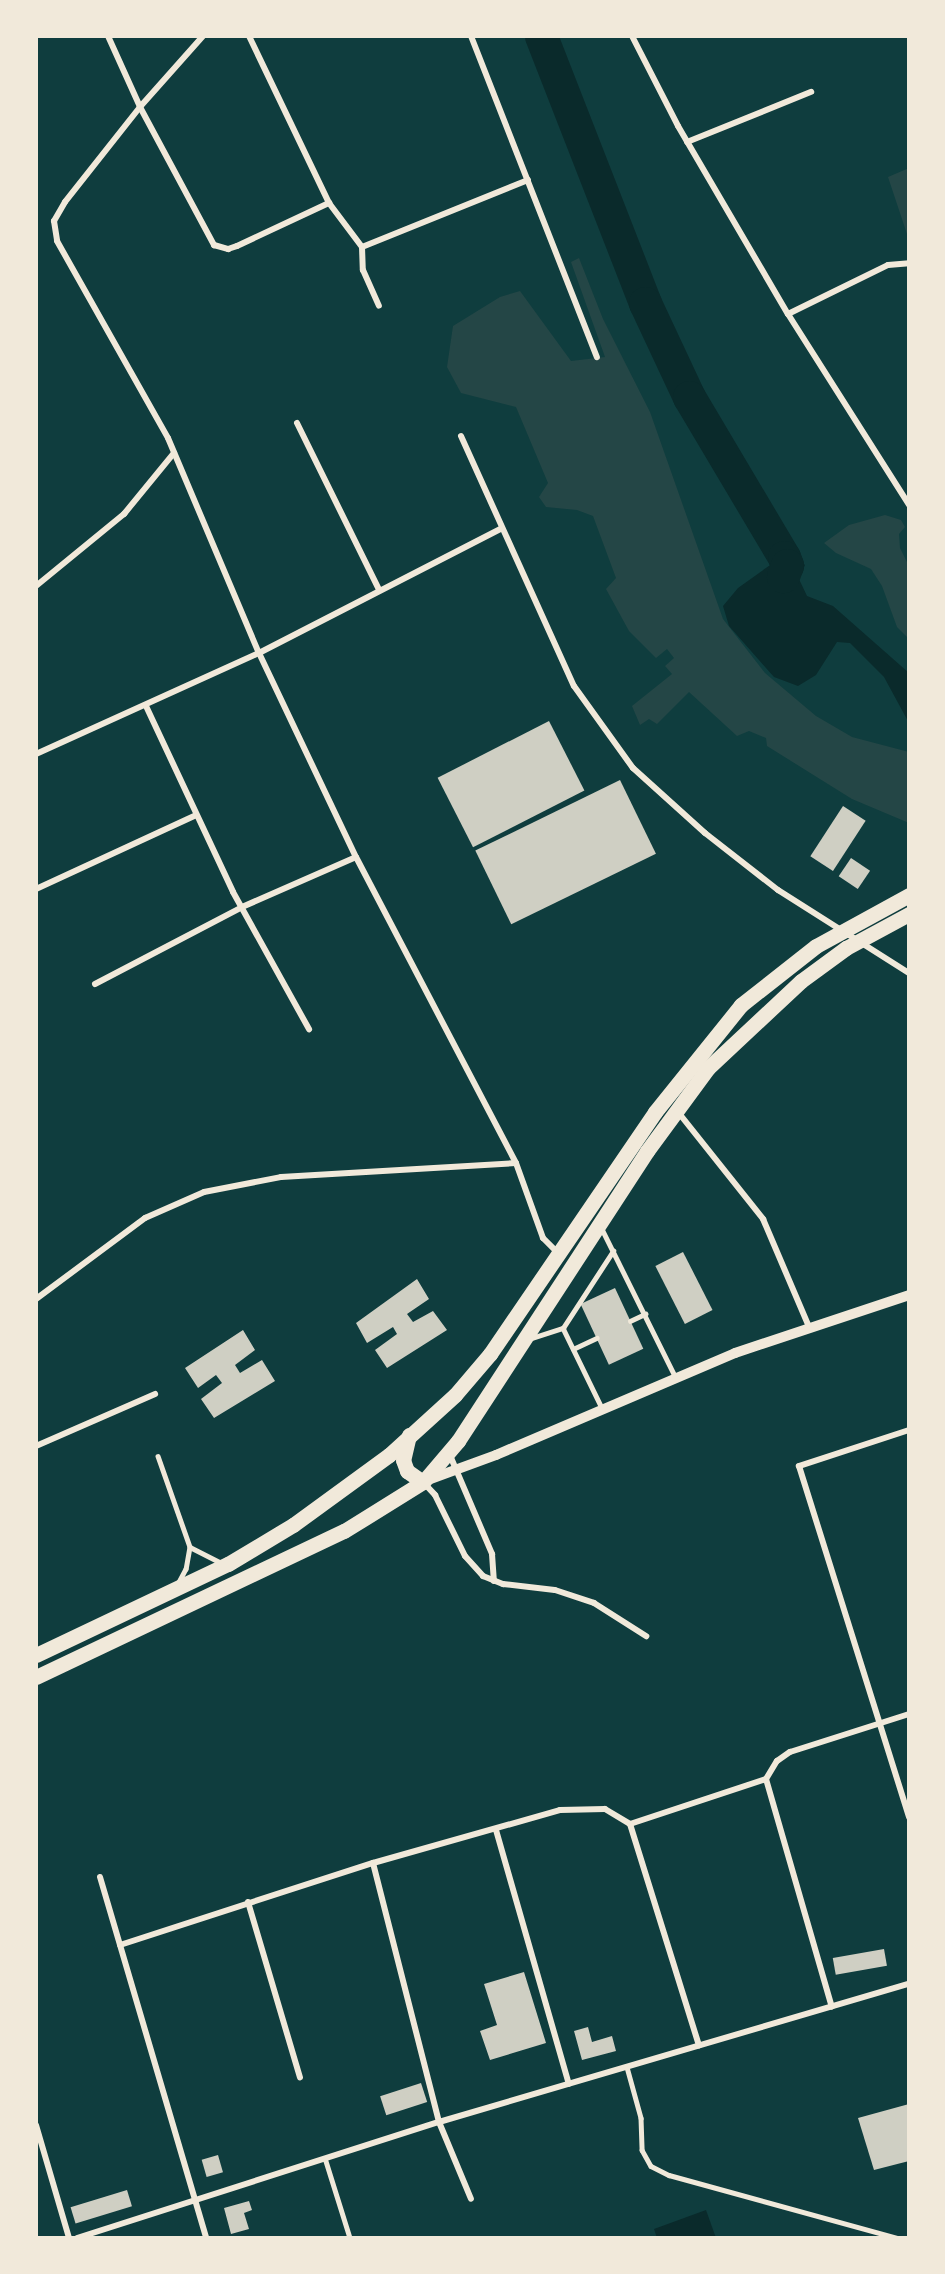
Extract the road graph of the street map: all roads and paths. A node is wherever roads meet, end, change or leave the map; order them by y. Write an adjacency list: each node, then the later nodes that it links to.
1 (108, 36): 7 (street)
2 (203, 36): 7 (street)
3 (249, 36): 10 (street)
4 (471, 36): 9 (street)
5 (632, 36): 8 (street)
6 (811, 92): 8 (street)
7 (140, 107): 10 (street); 18 (street)
8 (687, 142): 14 (street)
9 (528, 180): 11 (street); 15 (street)
10 (329, 203): 11 (street)
11 (362, 247): 13 (street)
12 (909, 263): 14 (street)
13 (380, 306)
14 (788, 314): 19 (street)
15 (597, 357)
16 (297, 423): 22 (street)
17 (461, 436): 20 (street)
18 (174, 453): 21 (street); 23 (street)
19 (909, 504)
20 (501, 528): 22 (street); 32 (street)
21 (36, 586)
22 (379, 590): 23 (street)
23 (259, 653): 24 (street); 27 (street)
24 (146, 706): 25 (street); 26 (street)
25 (36, 754)
26 (196, 815): 28 (street); 30 (street)
27 (356, 857): 30 (street); 36 (street)
28 (36, 889)
29 (909, 895): 39 (highway)
30 (242, 907): 33 (street); 34 (street)
31 (909, 914): 35 (highway)
32 (908, 973)
33 (95, 984)
34 (309, 1029)
35 (676, 1110): 37 (highway); 44 (street)
36 (516, 1163): 39 (street); 41 (street)
37 (600, 1224): 38 (lane); 47 (highway)
38 (613, 1251): 42 (lane); 45 (lane)
39 (558, 1253): 53 (highway)
40 (909, 1295): 44 (street)
41 (36, 1299)
42 (645, 1314): 43 (lane); 49 (lane)
43 (630, 1321)
44 (809, 1327): 49 (street)
45 (563, 1328): 47 (lane); 48 (lane)
46 (597, 1338): 48 (lane)
47 (524, 1341): 55 (highway)
48 (573, 1349): 51 (lane)
49 (676, 1378): 51 (street)
50 (155, 1394): 54 (street)
51 (602, 1408): 57 (street)
52 (909, 1430): 67 (street)
53 (409, 1436): 58 (highway); 60 (highway)
54 (36, 1446)
55 (449, 1453): 57 (street); 58 (highway)
56 (158, 1455): 59 (lane)
57 (456, 1470): 58 (street); 61 (street)
58 (423, 1482): 61 (street); 65 (highway)
59 (190, 1547): 60 (lane); 62 (lane)
60 (228, 1564): 62 (highway)
61 (494, 1581): 63 (street)
62 (173, 1592): 64 (highway)
63 (646, 1636)
64 (37, 1652)
65 (36, 1677)
66 (909, 1714): 67 (street)
67 (878, 1723): 68 (street); 69 (street)
68 (766, 1779): 70 (street); 77 (street)
69 (909, 1817)
70 (630, 1824): 71 (street); 78 (street)
71 (496, 1830): 72 (street); 81 (street)
72 (373, 1863): 74 (street); 82 (street)
73 (100, 1877): 75 (street)
74 (248, 1902): 75 (street); 80 (street)
75 (120, 1945): 85 (street)
76 (909, 1984): 77 (street)
77 (832, 2007): 78 (street)
78 (699, 2046): 79 (street)
79 (627, 2067): 81 (street); 91 (lane)
80 (300, 2077)
81 (569, 2084): 82 (street)
82 (439, 2122): 84 (street); 86 (street)
83 (36, 2125): 87 (street)
84 (325, 2158): 85 (street); 90 (lane)
85 (193, 2198): 88 (street); 89 (street)
86 (471, 2199)
87 (69, 2238)
88 (77, 2238)
89 (206, 2238)
90 (350, 2238)
91 (898, 2238)

